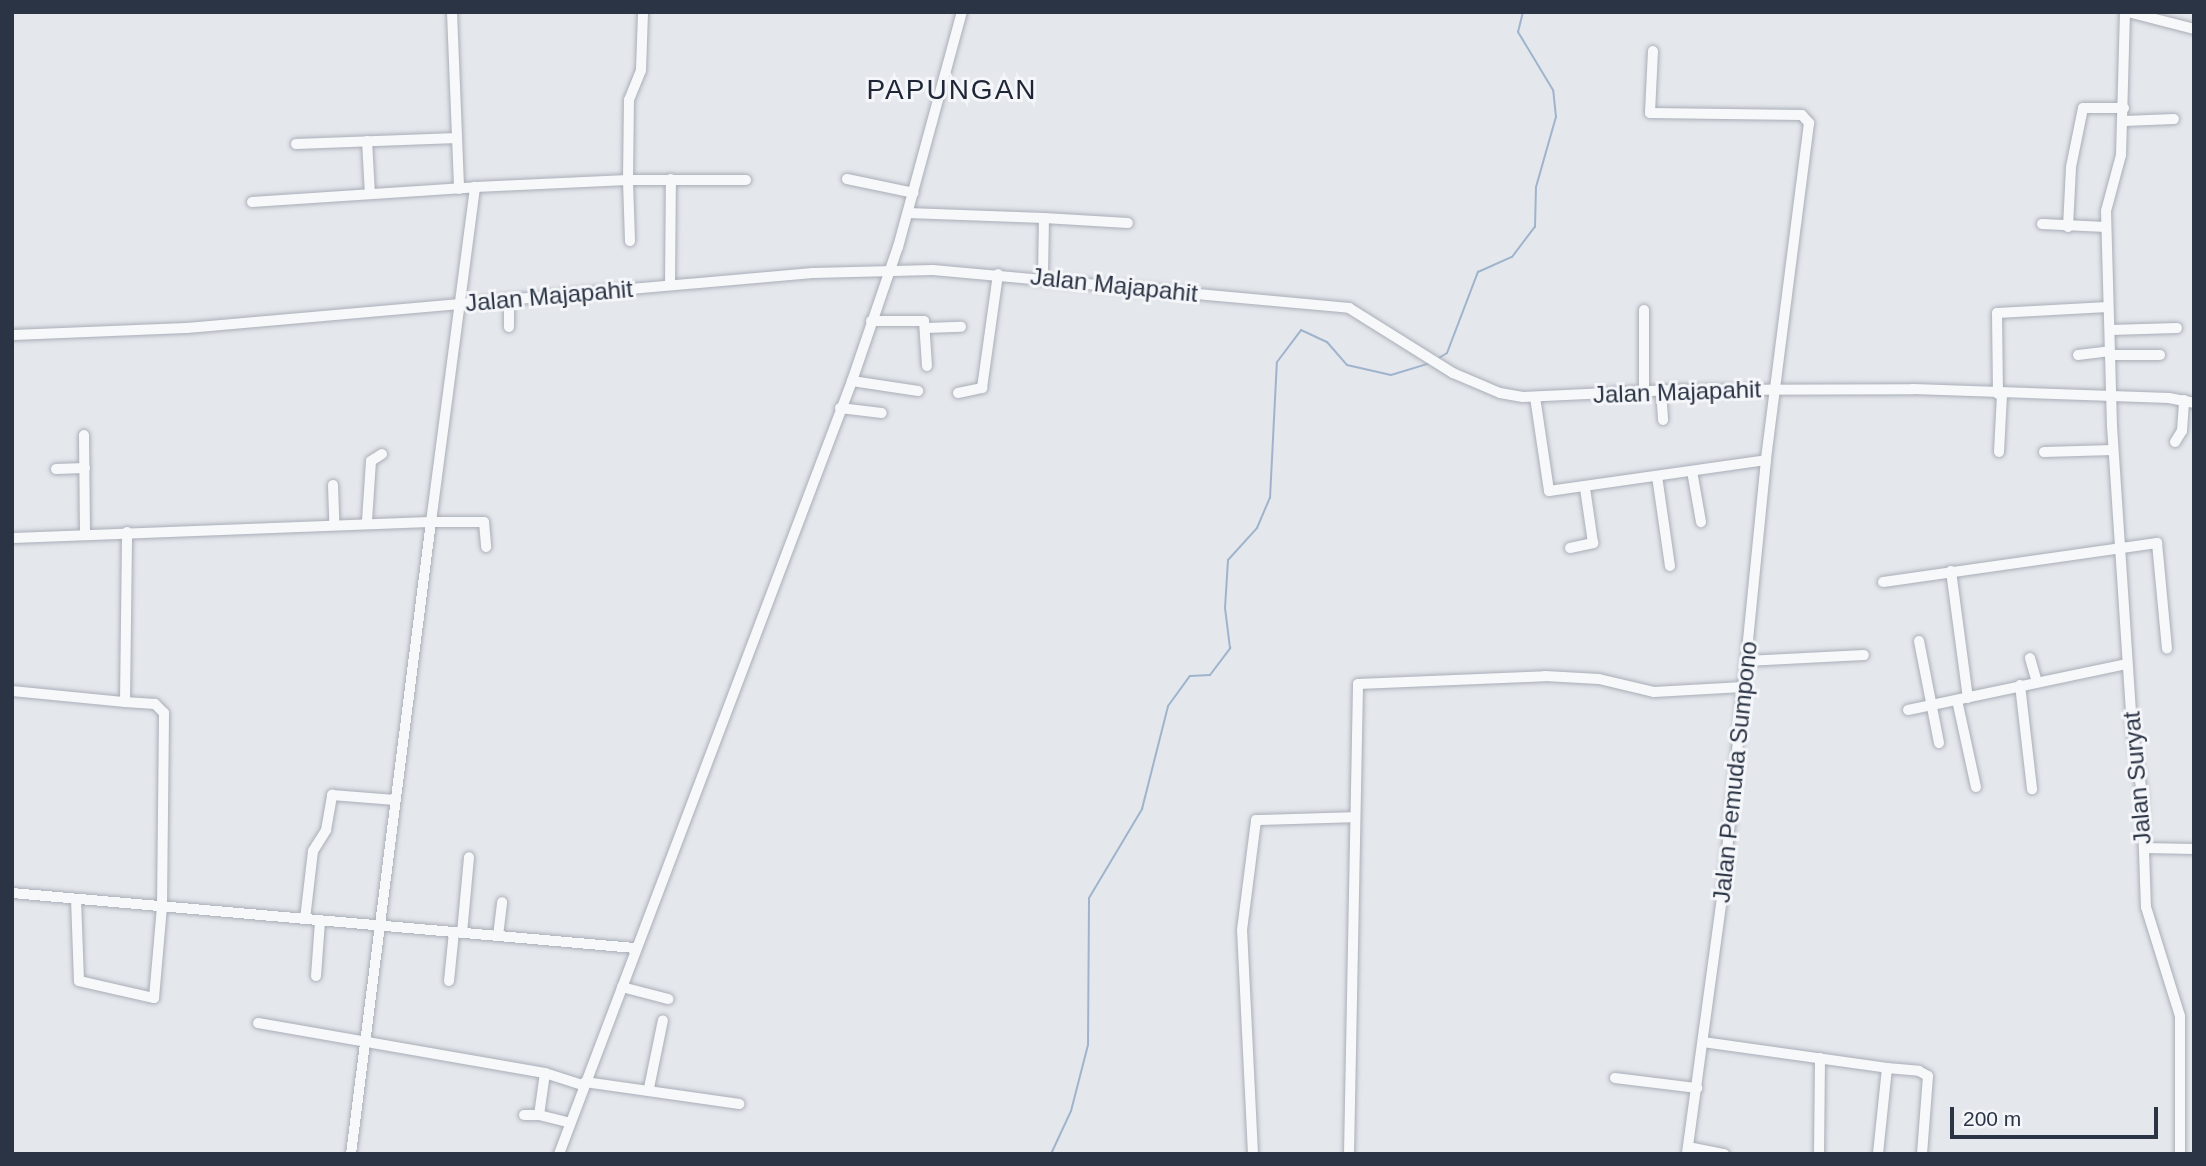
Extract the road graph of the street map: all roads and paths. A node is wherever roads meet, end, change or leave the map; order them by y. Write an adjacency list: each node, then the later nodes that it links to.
1 (452, 12): 10 (street)
2 (643, 12): 15 (street)
3 (962, 12): 19 (street)
4 (2126, 12): 5 (street); 7 (street, Jalan Suryat)
5 (2194, 30)
6 (1653, 51): 49 (street, Jalan Pemuda Sumpono)
7 (2124, 108): 9 (street, Jalan Suryat); 26 (street)
8 (2174, 119): 9 (street)
9 (2124, 121): 27 (street, Jalan Suryat)
10 (457, 138): 11 (street); 18 (street)
11 (367, 141): 12 (street); 20 (street)
12 (296, 144)
13 (847, 178): 19 (street)
14 (671, 179): 15 (street); 16 (street); 32 (street)
15 (628, 180): 17 (street); 28 (street)
16 (746, 180)
17 (475, 187): 18 (street); 34 (street)
18 (459, 189): 20 (street)
19 (914, 193): 22 (street)
20 (370, 194): 21 (street)
21 (252, 202)
22 (908, 213): 23 (street); 29 (street)
23 (1044, 218): 24 (street); 31 (street)
24 (1128, 223)
25 (2042, 224): 26 (street)
26 (2068, 227): 27 (street)
27 (2106, 227): 35 (street, Jalan Suryat)
28 (630, 241)
29 (890, 271): 30 (street, Jalan Majapahit); 32 (street, Jalan Majapahit); 37 (street)
30 (998, 274): 31 (street, Jalan Majapahit); 53 (street)
31 (1043, 277): 56 (street, Jalan Majapahit)
32 (670, 285): 33 (street, Jalan Majapahit)
33 (509, 299): 34 (street, Jalan Majapahit); 38 (street)
34 (463, 302): 43 (street, Jalan Majapahit); 75 (street)
35 (2108, 307): 42 (street, Jalan Suryat); 54 (street)
36 (1644, 310): 52 (street)
37 (871, 321): 40 (street); 48 (street)
38 (509, 327)
39 (961, 327): 40 (street)
40 (926, 328): 47 (street)
41 (2176, 328): 42 (street)
42 (2110, 330): 44 (street, Jalan Suryat)
43 (12, 335)
44 (2110, 353): 45 (street); 46 (street); 55 (street, Jalan Suryat)
45 (2078, 355)
46 (2160, 355)
47 (927, 366)
48 (852, 381): 51 (street); 58 (street)
49 (1775, 389): 50 (street, Jalan Majapahit); 54 (street, Jalan Majapahit); 67 (street, Jalan Pemuda Sumpono)
50 (1661, 390): 52 (street, Jalan Majapahit); 60 (street)
51 (918, 391)
52 (1644, 391): 56 (street, Jalan Majapahit)
53 (958, 393)
54 (2000, 394): 55 (street, Jalan Majapahit); 64 (street)
55 (2111, 396): 57 (street, Jalan Majapahit); 63 (street, Jalan Suryat)
56 (1535, 397): 73 (street)
57 (2189, 402): 62 (street)
58 (841, 408): 59 (street); 119 (street)
59 (882, 413)
60 (1663, 420)
61 (84, 435): 68 (street)
62 (2175, 442)
63 (2113, 450): 65 (street); 83 (street, Jalan Suryat)
64 (1999, 452)
65 (2044, 452)
66 (382, 454): 74 (street)
67 (1766, 460): 70 (street); 91 (street, Jalan Pemuda Sumpono)
68 (85, 468): 69 (street); 79 (street)
69 (57, 469)
70 (1692, 471): 71 (street); 76 (street)
71 (1657, 476): 73 (street); 84 (street)
72 (333, 485): 77 (street)
73 (1585, 488): 82 (street)
74 (367, 521): 75 (street); 77 (street)
75 (431, 522): 81 (street); 105 (street)
76 (1701, 522)
77 (334, 523): 78 (street)
78 (127, 532): 79 (street); 99 (street)
79 (85, 533): 80 (street)
80 (12, 538)
81 (485, 547)
82 (1570, 548)
83 (2119, 548): 85 (street); 88 (street); 92 (street, Jalan Suryat)
84 (1670, 566)
85 (1951, 571): 86 (street); 97 (street)
86 (1883, 582)
87 (1919, 641): 100 (street)
88 (2167, 649)
89 (1864, 655): 91 (street)
90 (2030, 658): 93 (street)
91 (1746, 661): 95 (street, Jalan Pemuda Sumpono)
92 (2127, 664): 93 (street); 107 (street, Jalan Suryat)
93 (2037, 682): 94 (street)
94 (2020, 685): 97 (street); 104 (street)
95 (1743, 688): 106 (street); 126 (street, Jalan Pemuda Sumpono)
96 (12, 691): 99 (street)
97 (1968, 698): 98 (street)
98 (1957, 700): 100 (street); 103 (street)
99 (125, 702): 113 (street)
100 (1930, 706): 101 (street); 102 (street)
101 (1908, 710)
102 (1940, 743)
103 (1976, 787)
104 (2032, 789)
105 (395, 800): 114 (street); 116 (street)
106 (1356, 817): 142 (street); 143 (street)
107 (2144, 848): 108 (street); 148 (street, Jalan Suryat)
108 (2194, 849)
109 (470, 857): 117 (street)
110 (12, 893): 111 (street)
111 (76, 899): 113 (street); 113 (street)
112 (502, 902): 118 (street)
113 (162, 907): 114 (street)
114 (305, 919): 115 (street)
115 (320, 921): 116 (street); 120 (street)
116 (378, 926): 117 (street); 127 (street)
117 (458, 933): 118 (street); 121 (street)
118 (498, 936): 119 (street)
119 (635, 948): 122 (street)
120 (316, 976)
121 (449, 981)
122 (622, 987): 123 (street); 132 (street)
123 (668, 999)
124 (663, 1020): 133 (street)
125 (258, 1023): 127 (street)
126 (1703, 1042): 128 (street); 134 (street, Jalan Pemuda Sumpono)
127 (363, 1044): 130 (street); 140 (street)
128 (1820, 1058): 129 (street); 145 (street)
129 (1887, 1068): 146 (street); 147 (street)
130 (545, 1073): 132 (street); 137 (street)
131 (1615, 1078): 134 (street)
132 (584, 1083): 133 (street); 138 (street)
133 (649, 1088): 135 (street)
134 (1697, 1088): 139 (street, Jalan Pemuda Sumpono)
135 (739, 1104)
136 (524, 1115): 137 (street)
137 (539, 1115): 138 (street)
138 (570, 1123): 141 (street)
139 (1687, 1151): 144 (street)
140 (351, 1154)
141 (559, 1154)
142 (1253, 1154)
143 (1349, 1154)
144 (1721, 1154)
145 (1819, 1154)
146 (1878, 1154)
147 (1922, 1154)
148 (2180, 1154)

